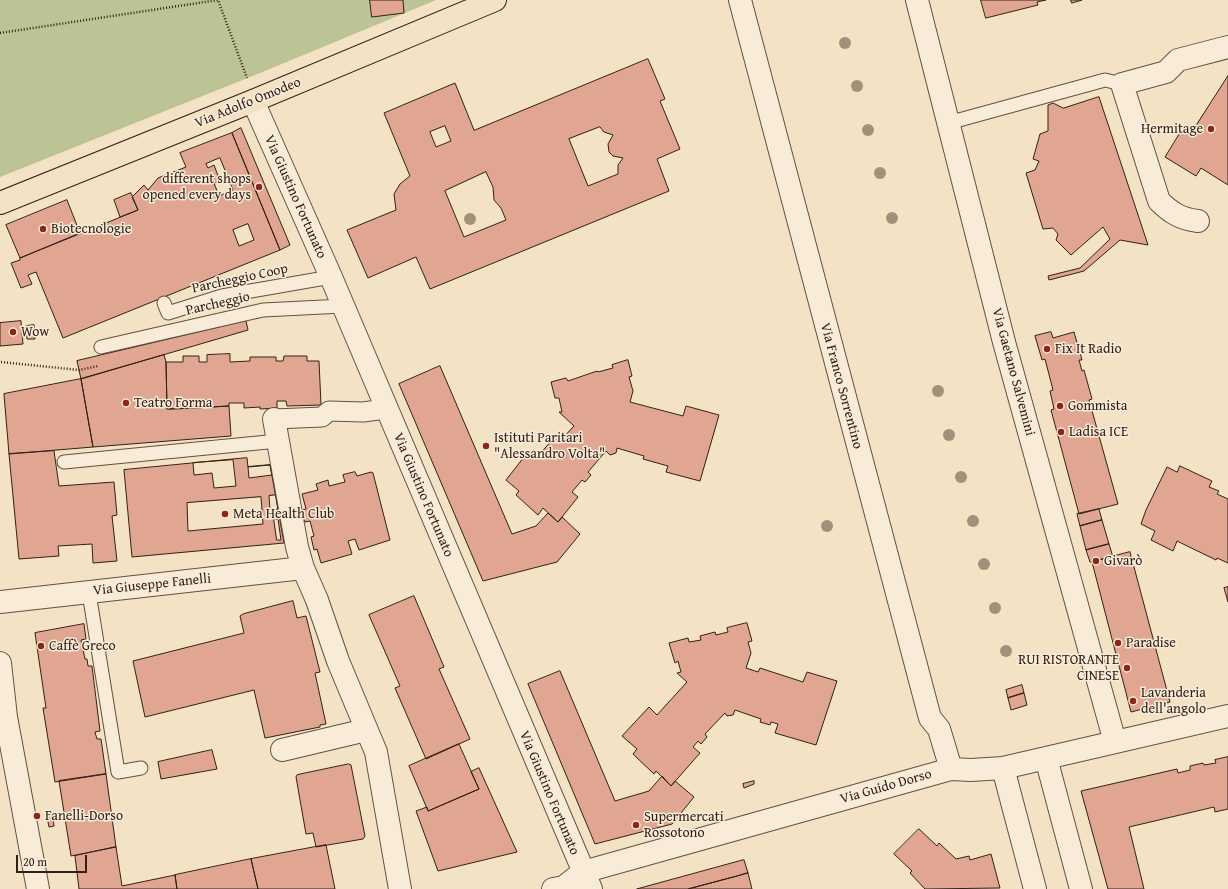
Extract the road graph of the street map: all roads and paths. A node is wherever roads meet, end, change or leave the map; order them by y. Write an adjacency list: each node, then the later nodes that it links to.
1 (495, 0): 8 (main road, Via Adolfo Omodeo)
2 (740, 0): 33 (street, Via Franco Sorrentino)
3 (917, 0): 9 (street, Via Gaetano Salvemini)
4 (0, 33): 6 (path)
5 (1228, 47): 7 (street)
6 (248, 80)
7 (1122, 84): 9 (lane); 11 (street)
8 (254, 101): 10 (main road, Via Adolfo Omodeo); 12 (street, Via Giustino Fortunato)
9 (948, 123): 29 (street, Via Gaetano Salvemini)
10 (0, 203)
11 (1198, 221)
12 (331, 277): 13 (lane, Parcheggio Coop); 14 (street, Via Giustino Fortunato)
13 (164, 303)
14 (343, 306): 15 (lane, Parcheggio); 18 (street, Via Giustino Fortunato)
15 (101, 347)
16 (1, 362): 17 (path)
17 (83, 370)
18 (386, 409): 19 (street); 35 (street, Via Giustino Fortunato)
19 (274, 419): 20 (street)
20 (278, 441): 21 (lane); 22 (street)
21 (64, 462)
22 (303, 568): 23 (street, Via Giuseppe Fanelli); 28 (street)
23 (89, 592): 24 (street, Via Giuseppe Fanelli); 32 (lane)
24 (0, 602)
25 (0, 662): 27 (street)
26 (1228, 716): 29 (street, Via Guido Dorso)
27 (3, 718): 36 (street)
28 (366, 730): 30 (street); 37 (street)
29 (1115, 742): 31 (street, Via Guido Dorso)
30 (282, 750)
31 (1046, 758): 34 (street, Via Guido Dorso); 40 (street)
32 (141, 768)
33 (951, 768): 34 (street, Via Guido Dorso); 35 (street, Via Guido Dorso)
34 (1004, 768): 39 (street)
35 (587, 880): 38 (street, Via Guido Dorso)
36 (38, 889)
37 (400, 889)
38 (552, 889)
39 (1035, 889)
40 (1081, 889)

